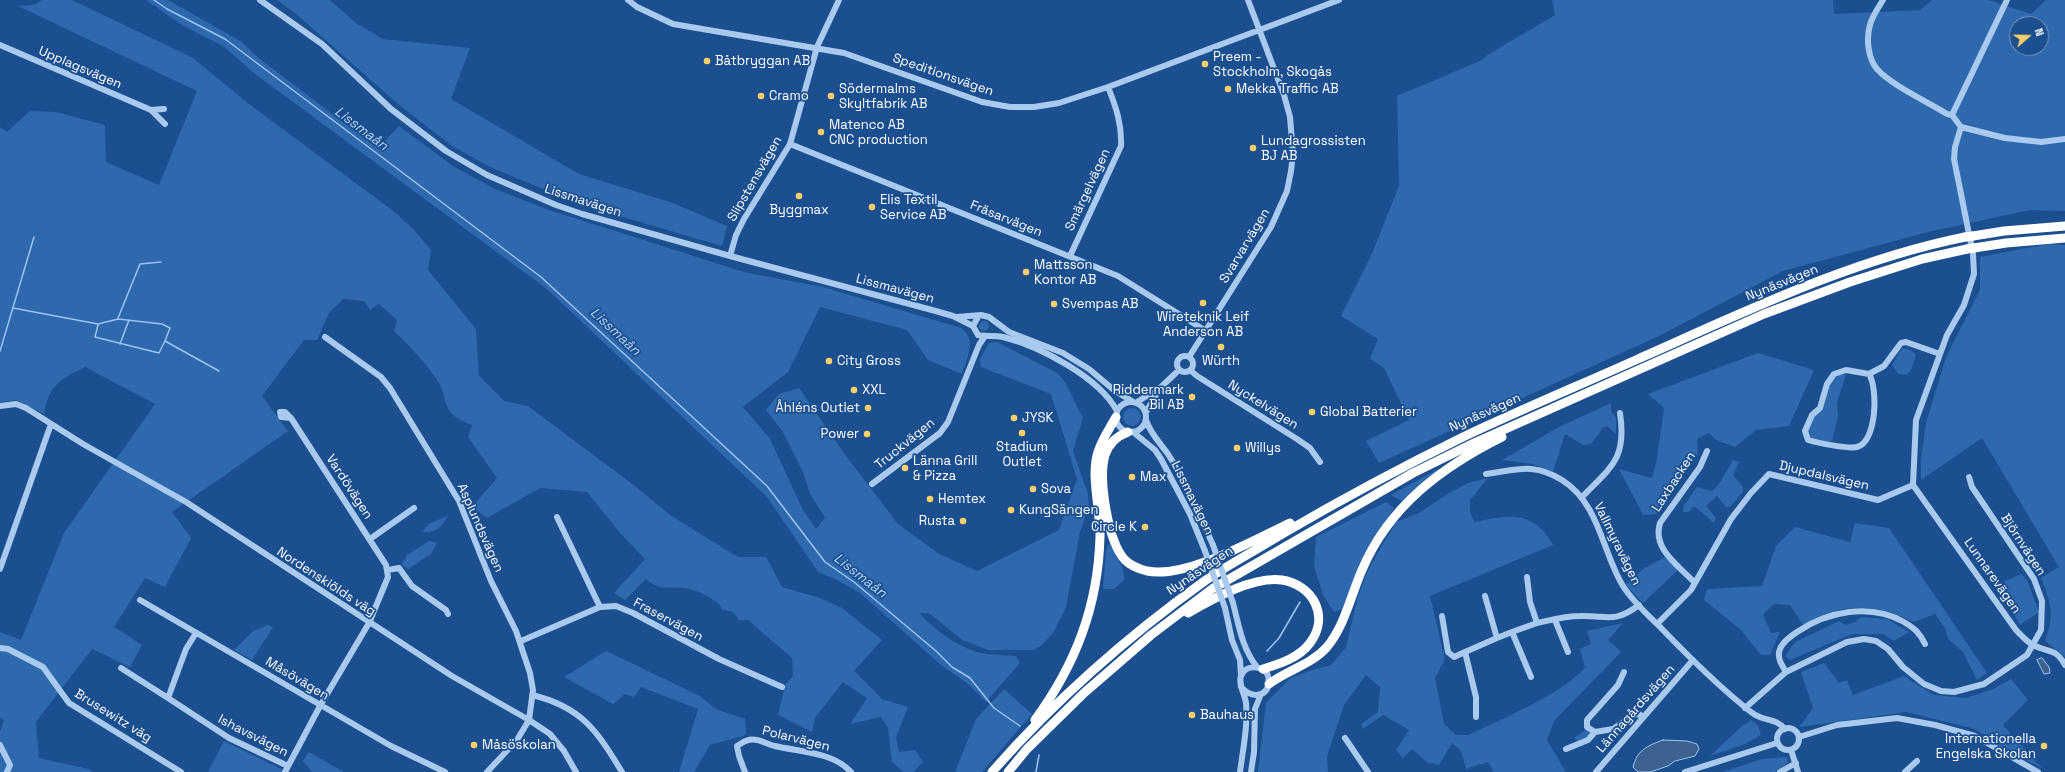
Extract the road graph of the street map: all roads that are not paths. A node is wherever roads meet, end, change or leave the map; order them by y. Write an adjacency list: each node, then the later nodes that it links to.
1 (260, 0): 22 (street, Lissmavägen)
2 (628, 0): 10 (street, Speditionsvägen)
3 (839, 0): 10 (street, Slipstensvägen)
4 (1248, 0): 8 (street, Svarvarvägen)
5 (1339, 0): 8 (street, Speditionsvägen)
6 (1883, 0): 14 (street)
7 (2007, 0): 14 (street)
8 (1259, 30): 11 (street, Speditionsvägen); 28 (street, Svarvarvägen)
9 (0, 45): 13 (street, Upplagsvägen)
10 (817, 47): 11 (street, Speditionsvägen); 18 (street, Slipstensvägen)
11 (1108, 87): 23 (street, Smärgelvägen)
12 (164, 109): 13 (street)
13 (151, 110): 15 (street)
14 (1952, 115): 16 (street)
15 (165, 124)
16 (1961, 127): 17 (street); 21 (street)
17 (2065, 139)
18 (790, 144): 22 (street, Slipstensvägen); 23 (street, Fräsarvägen)
19 (2065, 226): 56 (highway, Nynäsvägen)
20 (2065, 238): 21 (highway, Nynäsvägen)
21 (1972, 250): 33 (street); 39 (highway, Nynäsvägen)
22 (730, 256): 24 (street, Lissmavägen)
23 (1070, 256): 28 (street, Fräsarvägen)
24 (953, 316): 25 (street, Lissmavägen); 27 (street, Lissmavägen)
25 (978, 316): 26 (street, Lissmavägen); 27 (street)
26 (993, 321): 30 (street); 40 (street, Lissmavägen)
27 (973, 326): 29 (street)
28 (1206, 331): 34 (street, Svarvarvägen)
29 (976, 333): 30 (street); 32 (street, Truckvägen)
30 (987, 335): 32 (street, Truckvägen); 44 (street)
31 (325, 337): 78 (street, Asplundsvägen)
32 (976, 352): 53 (street, Truckvägen)
33 (1940, 354): 37 (street); 54 (street)
34 (1189, 357): 35 (street); 36 (street)
35 (1179, 370): 36 (street); 38 (street)
36 (1190, 370): 50 (street, Nyckelvägen)
37 (1869, 374): 37 (street)
38 (1161, 388): 40 (street); 42 (street)
39 (1580, 396): 76 (highway, Nynäsvägen); 92 (highway)
40 (1134, 402): 42 (street); 44 (street)
41 (0, 406): 47 (street, Nordenskiölds väg)
42 (1146, 412): 46 (street)
43 (1620, 413): 55 (street)
44 (1116, 414): 48 (street); 109 (highway)
45 (290, 418): 59 (street, Vardövägen)
46 (1146, 420): 48 (street); 87 (street, Lissmavägen, bridge)
47 (51, 424): 60 (street); 71 (street, Nordenskiölds väg)
48 (1130, 432): 56 (highway); 90 (street, Lissmavägen, bridge)
49 (1706, 450): 63 (street, Laxbacken)
50 (1320, 462)
51 (1486, 474): 55 (street, Vallmyravägen)
52 (1969, 477): 80 (street, Björnvägen)
53 (872, 484)
54 (1913, 485): 63 (street, Djupdalsvägen); 80 (street, Lunnarevägen)
55 (1582, 497): 66 (street, Vallmyravägen)
56 (1335, 503): 109 (highway, Nynäsvägen)
57 (414, 508): 59 (street)
58 (557, 517): 67 (street)
59 (370, 539): 61 (street, Vardövägen)
60 (0, 569)
61 (388, 570): 68 (street); 71 (street)
62 (1527, 577): 72 (street)
63 (1695, 583): 73 (street, Djupdalsvägen)
64 (1485, 596): 77 (street)
65 (140, 600): 74 (street, Måsövägen)
66 (1639, 605): 70 (street); 73 (street, Vallmyravägen)
67 (600, 607): 78 (street, Fraservägen); 94 (street, Fraservägen)
68 (448, 614)
69 (1442, 616): 82 (street)
70 (1554, 620): 72 (street); 83 (street)
71 (369, 623): 98 (street); 102 (street, Nordenskiölds väg)
72 (1537, 623): 75 (street)
73 (1657, 624): 84 (street, Vallmyravägen)
74 (196, 632): 97 (street); 98 (street, Måsövägen)
75 (1512, 632): 77 (street); 91 (street)
76 (1151, 635): 87 (highway); 124 (highway, Nynäsvägen)
77 (1497, 638): 82 (street)
78 (521, 641): 96 (street, Asplundsvägen)
79 (1925, 644): 89 (street)
80 (2034, 645): 85 (street, Lunnarevägen); 89 (street, Björnvägen)
81 (0, 648): 116 (street, Brusewitz väg)
82 (1465, 652): 100 (street)
83 (1568, 652)
84 (1693, 660): 99 (street, Vallmyravägen); 101 (street, Lännagårdsvägen)
85 (2065, 665)
86 (121, 668): 97 (street, Ishavsvägen)
87 (1260, 668): 90 (street); 92 (street)
88 (1624, 672): 104 (street)
89 (1786, 672): 99 (street, Björnvägen)
90 (1241, 676): 93 (street)
91 (1531, 677)
92 (1269, 684): 95 (street)
93 (1241, 687): 95 (street); 125 (street)
94 (782, 688)
95 (1261, 694): 126 (street)
96 (532, 695): 102 (street, Asplundsvägen); 120 (street)
97 (168, 698): 114 (street, Ishavsvägen)
98 (320, 706): 114 (street); 117 (street, Måsövägen)
99 (1745, 708): 103 (street, Vallmyravägen)
100 (1476, 717)
101 (1643, 717): 104 (street); 128 (street, Lännagårdsvägen)
102 (529, 720): 118 (street); 119 (street, Nordenskiölds väg)
103 (1785, 729): 105 (street); 107 (street)
104 (1595, 732): 110 (street)
105 (1799, 737): 111 (street); 133 (street)
106 (1345, 738): 127 (street)
107 (1777, 743): 111 (street); 129 (street)
108 (0, 745): 115 (street)
109 (1016, 745): 123 (highway, Nynäsvägen)
110 (1566, 749)
111 (1791, 750): 113 (street)
112 (1917, 761): 132 (street)
113 (1796, 763): 130 (street); 131 (street)
114 (286, 769)
115 (7, 772)
116 (181, 772)
117 (445, 772)
118 (487, 772)
119 (576, 772)
120 (622, 772)
121 (745, 772): 122 (street, Polarvägen)
122 (851, 772)
123 (992, 772)
124 (1008, 772)
125 (1240, 772)
126 (1251, 772)
127 (1368, 772)
128 (1596, 772)
129 (1685, 772)
130 (1780, 772)
131 (1798, 772)
132 (1905, 772)
133 (2038, 772)

